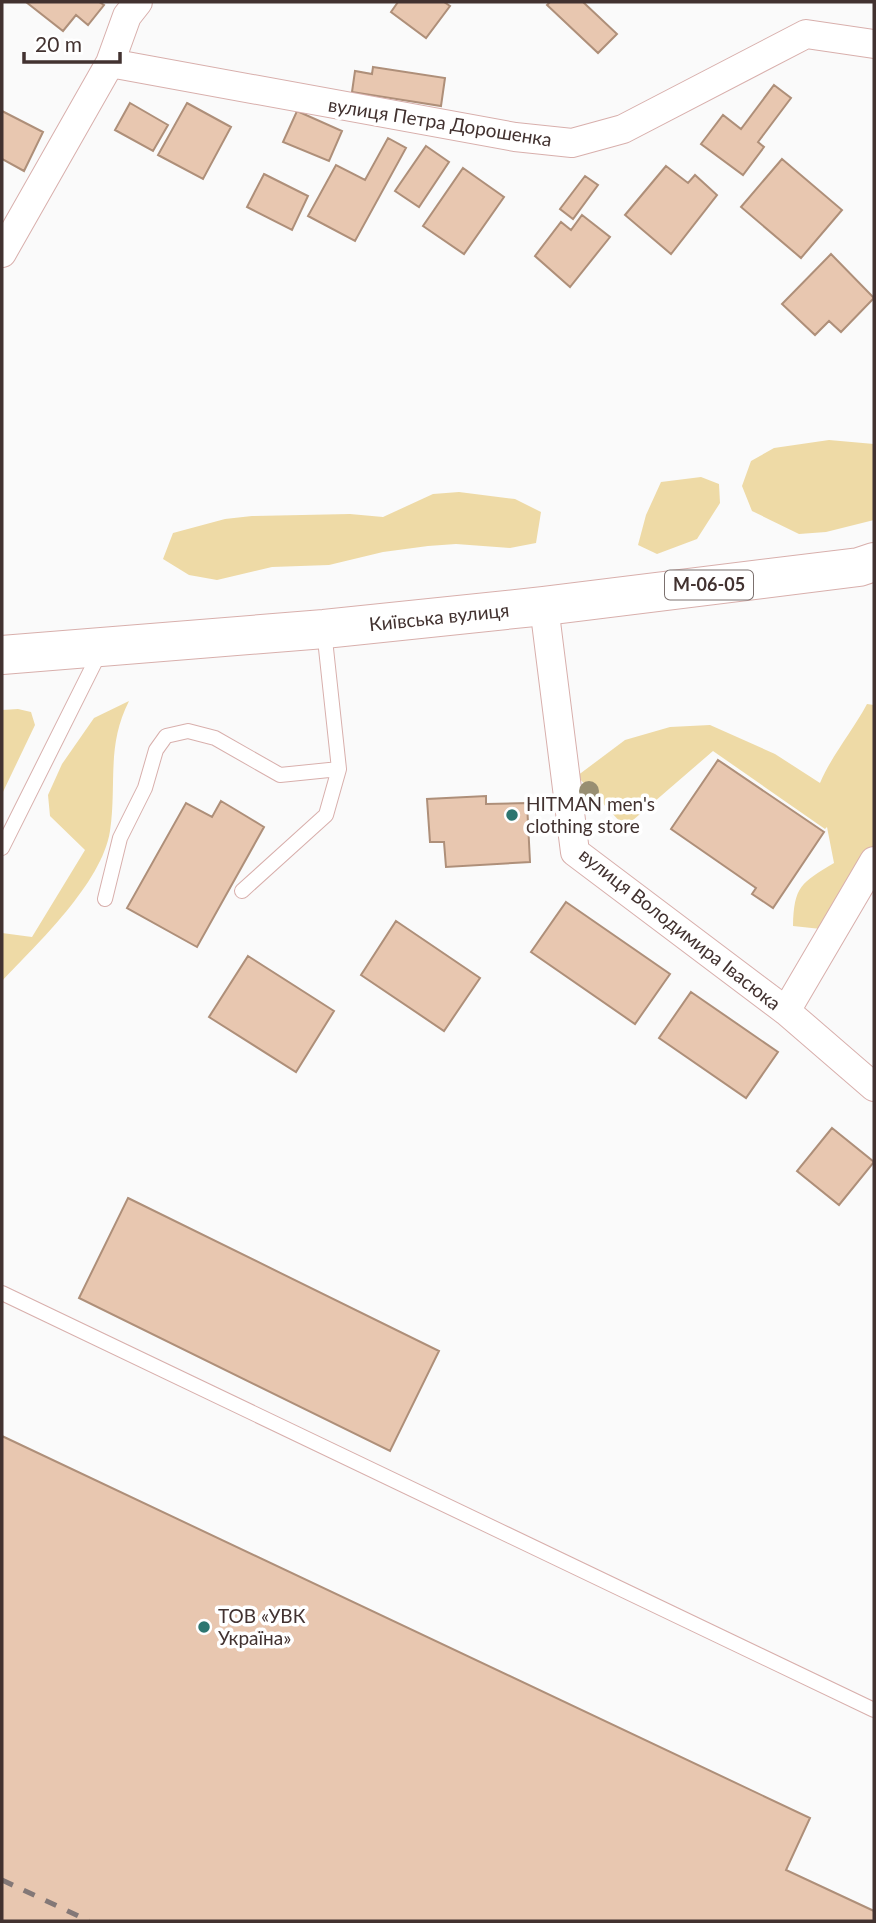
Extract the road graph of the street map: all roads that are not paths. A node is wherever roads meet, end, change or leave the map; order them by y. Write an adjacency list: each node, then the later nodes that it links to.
1 (138, 2): 3 (street)
2 (874, 44): 3 (street, вулиця Петра Дорошенка)
3 (110, 63): 4 (street)
4 (2, 253)
5 (874, 562): 6 (highway, Київська вулиця / М-06-05)
6 (544, 606): 7 (highway, Київська вулиця / М-06-05); 15 (street, вулиця Володимира Івасюка)
7 (324, 629): 8 (highway, Київська вулиця / М-06-05); 10 (lane)
8 (103, 646): 9 (highway, Київська вулиця / М-06-05); 11 (lane)
9 (2, 655)
10 (339, 769): 13 (lane); 14 (lane)
11 (2, 848)
12 (874, 861): 15 (street)
13 (242, 891)
14 (105, 899)
15 (786, 1012): 16 (street, вулиця Володимира Івасюка)
16 (874, 1087)
17 (2, 1293): 18 (lane)
18 (874, 1710)

